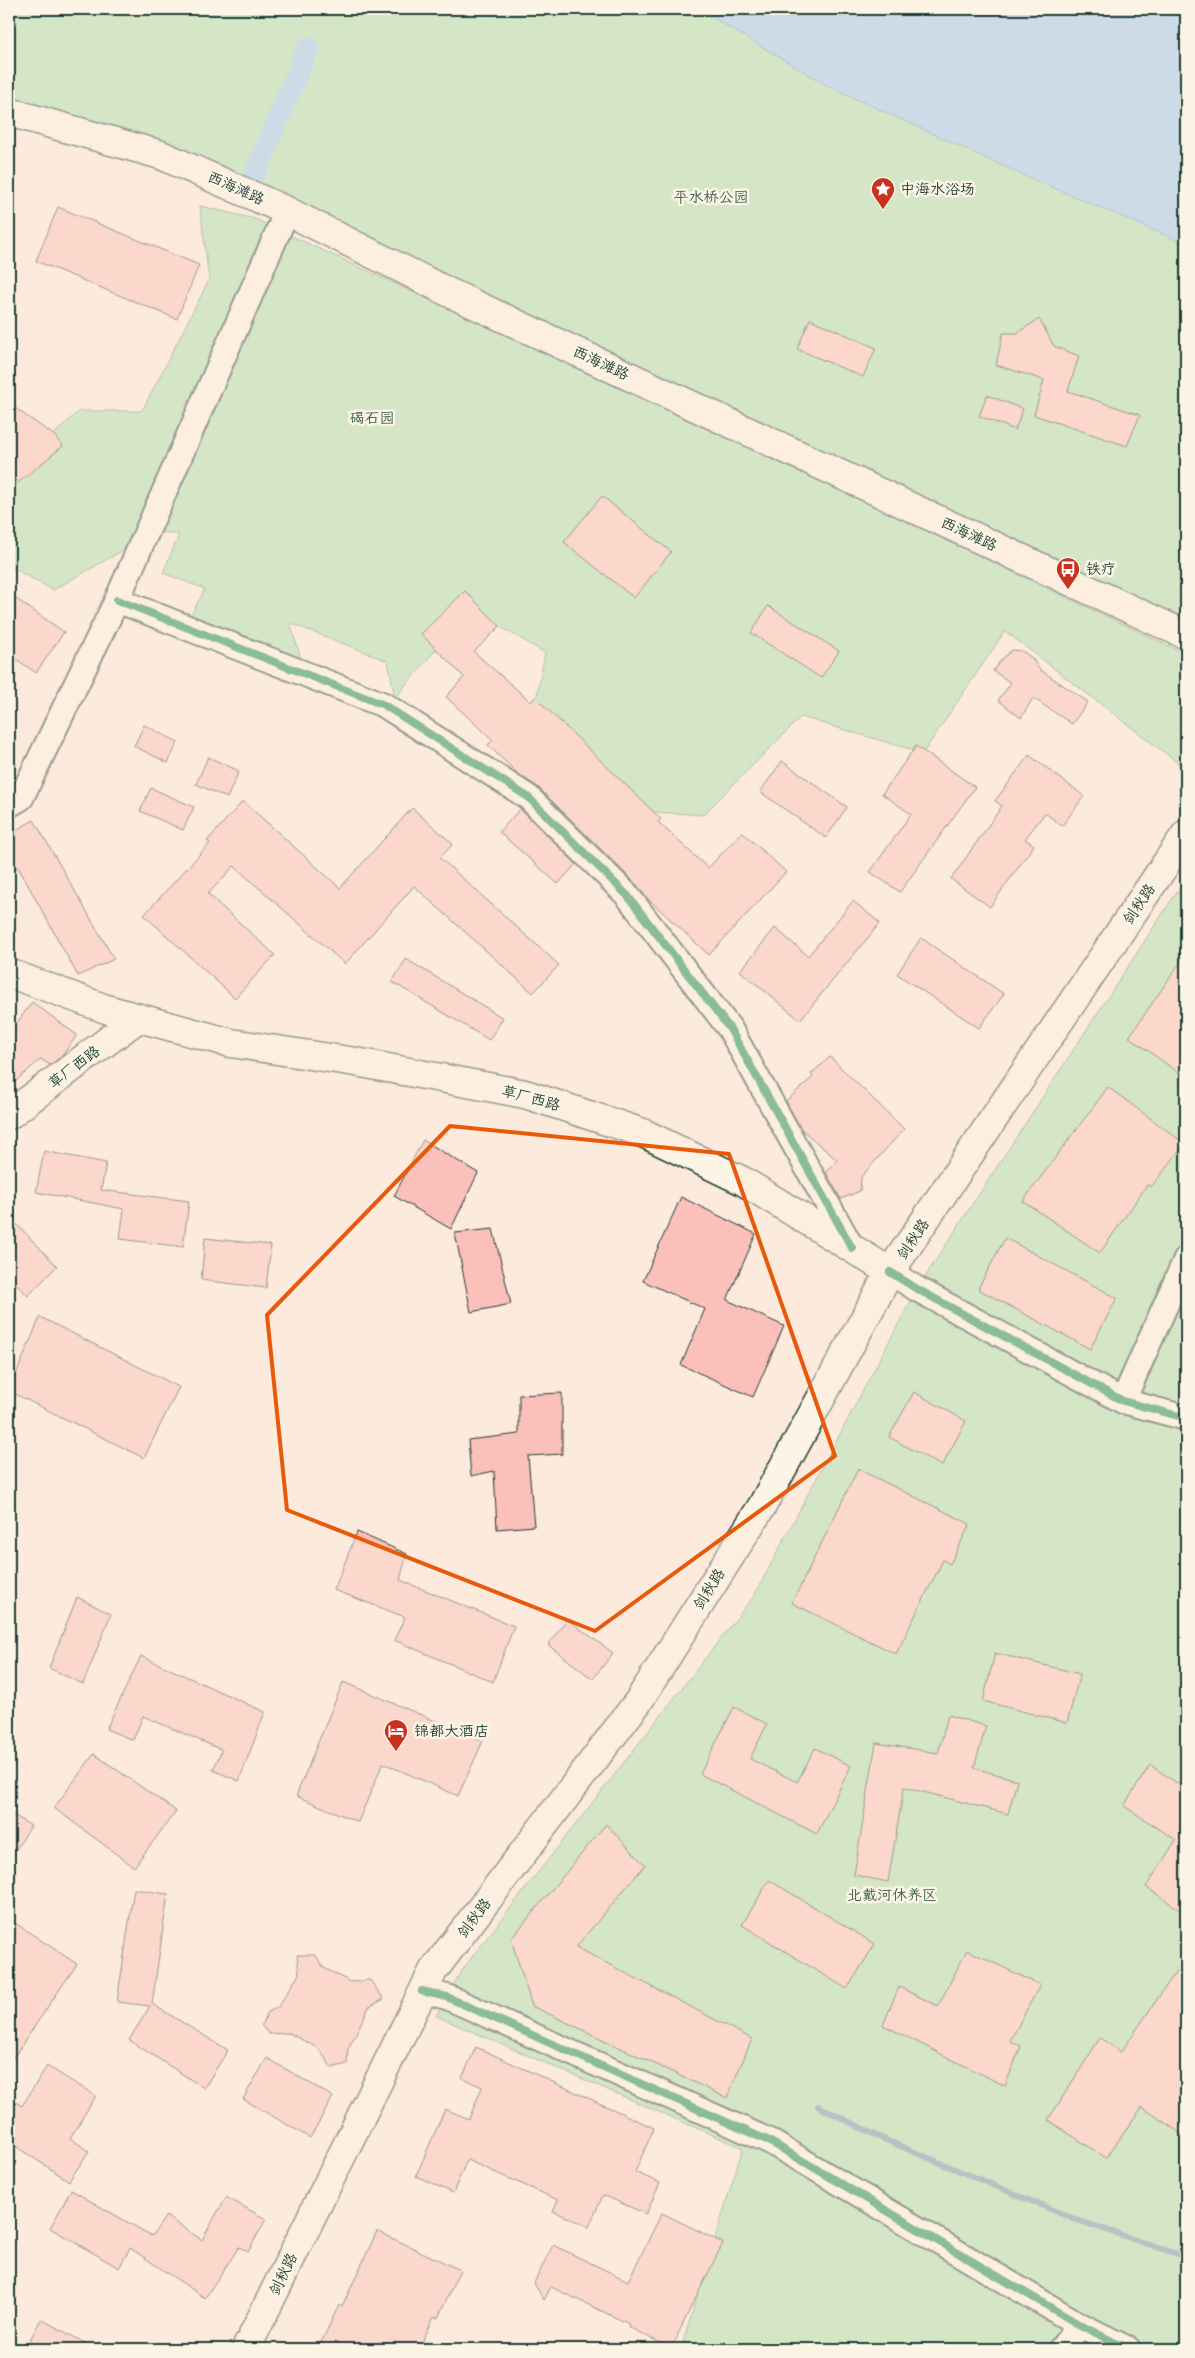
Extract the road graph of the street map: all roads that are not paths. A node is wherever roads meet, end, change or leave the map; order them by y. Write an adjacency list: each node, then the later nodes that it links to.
1 (9, 112): 2 (main road, 西海滩路)
2 (287, 211): 3 (street); 4 (main road, 西海滩路)
3 (116, 600): 5 (street); 10 (street)
4 (1186, 635)
5 (9, 805)
6 (1186, 834): 12 (main road, 剑秋路)
7 (9, 973): 8 (main road, 草厂西路)
8 (138, 1018): 9 (main road, 草厂西路); 10 (main road, 草厂西路)
9 (9, 1115)
10 (852, 1248): 12 (main road, 草厂西路)
11 (1186, 1259): 13 (street)
12 (890, 1272): 13 (street); 15 (main road, 剑秋路)
13 (1123, 1401): 14 (street)
14 (1186, 1418)
15 (422, 1991): 16 (street); 17 (main road, 剑秋路)
16 (1080, 2325): 18 (street); 19 (street)
17 (246, 2349)
18 (1061, 2349)
19 (1128, 2349)

